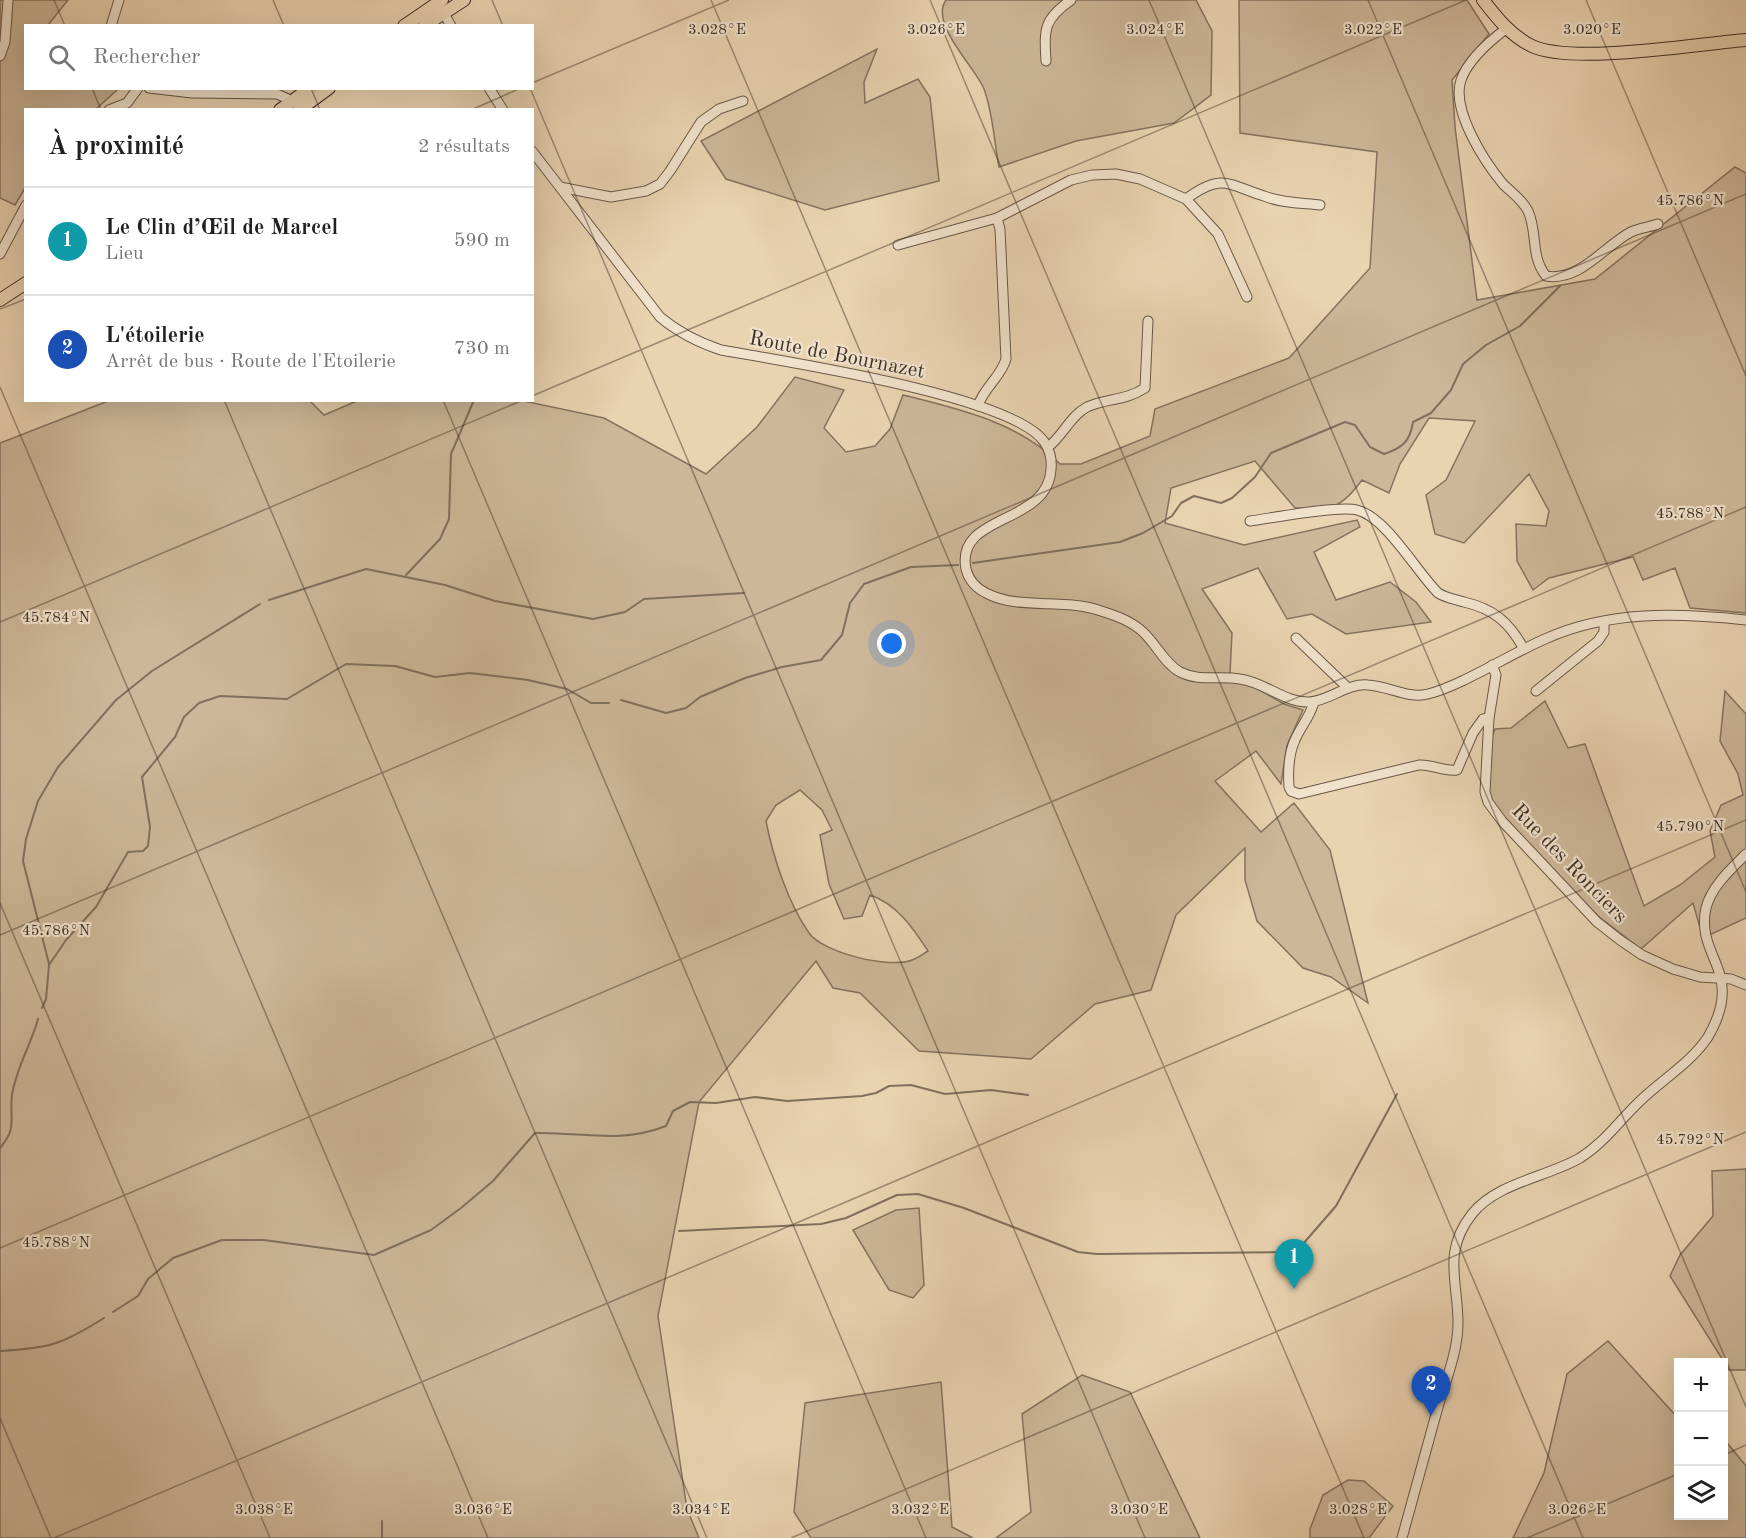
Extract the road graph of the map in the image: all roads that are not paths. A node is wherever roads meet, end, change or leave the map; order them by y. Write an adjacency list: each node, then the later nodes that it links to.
1 (8, 0): 13 (street)
2 (119, 0): 7 (street)
3 (464, 0): 6 (main road)
4 (1071, 0): 14 (street)
5 (1483, 0): 11 (main road)
6 (441, 5): 8 (main road); 9 (main road); 10 (street)
7 (112, 24)
8 (408, 24)
9 (426, 24)
10 (450, 24)
11 (1507, 28): 12 (main road); 30 (street)
12 (1746, 40)
13 (0, 56)
14 (1046, 61)
15 (137, 90): 22 (street)
16 (166, 90): 21 (street)
17 (309, 90): 21 (main road)
18 (326, 90): 21 (main road)
19 (490, 90): 23 (street)
20 (743, 101): 25 (street)
21 (298, 106)
22 (114, 108)
23 (502, 108)
24 (534, 154): 25 (street, Route de Bournazet)
25 (560, 187): 39 (street, Route de Bournazet)
26 (1186, 199): 27 (street); 29 (street); 35 (street)
27 (1320, 206)
28 (24, 209): 32 (street)
29 (997, 218): 31 (street); 39 (street)
30 (1658, 224)
31 (898, 245)
32 (0, 254)
33 (24, 284): 36 (main road)
34 (24, 293): 37 (main road)
35 (1247, 297)
36 (0, 300)
37 (0, 310)
38 (1148, 321): 40 (street)
39 (978, 406): 40 (street, Route de Bournazet)
40 (1048, 447): 49 (street)
41 (1250, 521): 45 (street)
42 (1746, 620): 43 (street)
43 (1604, 623): 45 (street); 48 (street)
44 (1296, 638): 47 (street)
45 (1524, 649): 46 (street)
46 (1492, 664): 47 (street); 50 (street, Rue des Ronciers)
47 (1348, 687): 49 (street)
48 (1536, 691)
49 (1314, 702): 50 (street)
50 (1489, 718): 52 (street, Rue des Ronciers)
51 (1746, 854): 52 (street)
52 (1724, 980): 53 (street, Rue des Ronciers); 54 (street)
53 (1746, 985)
54 (1402, 1538)

